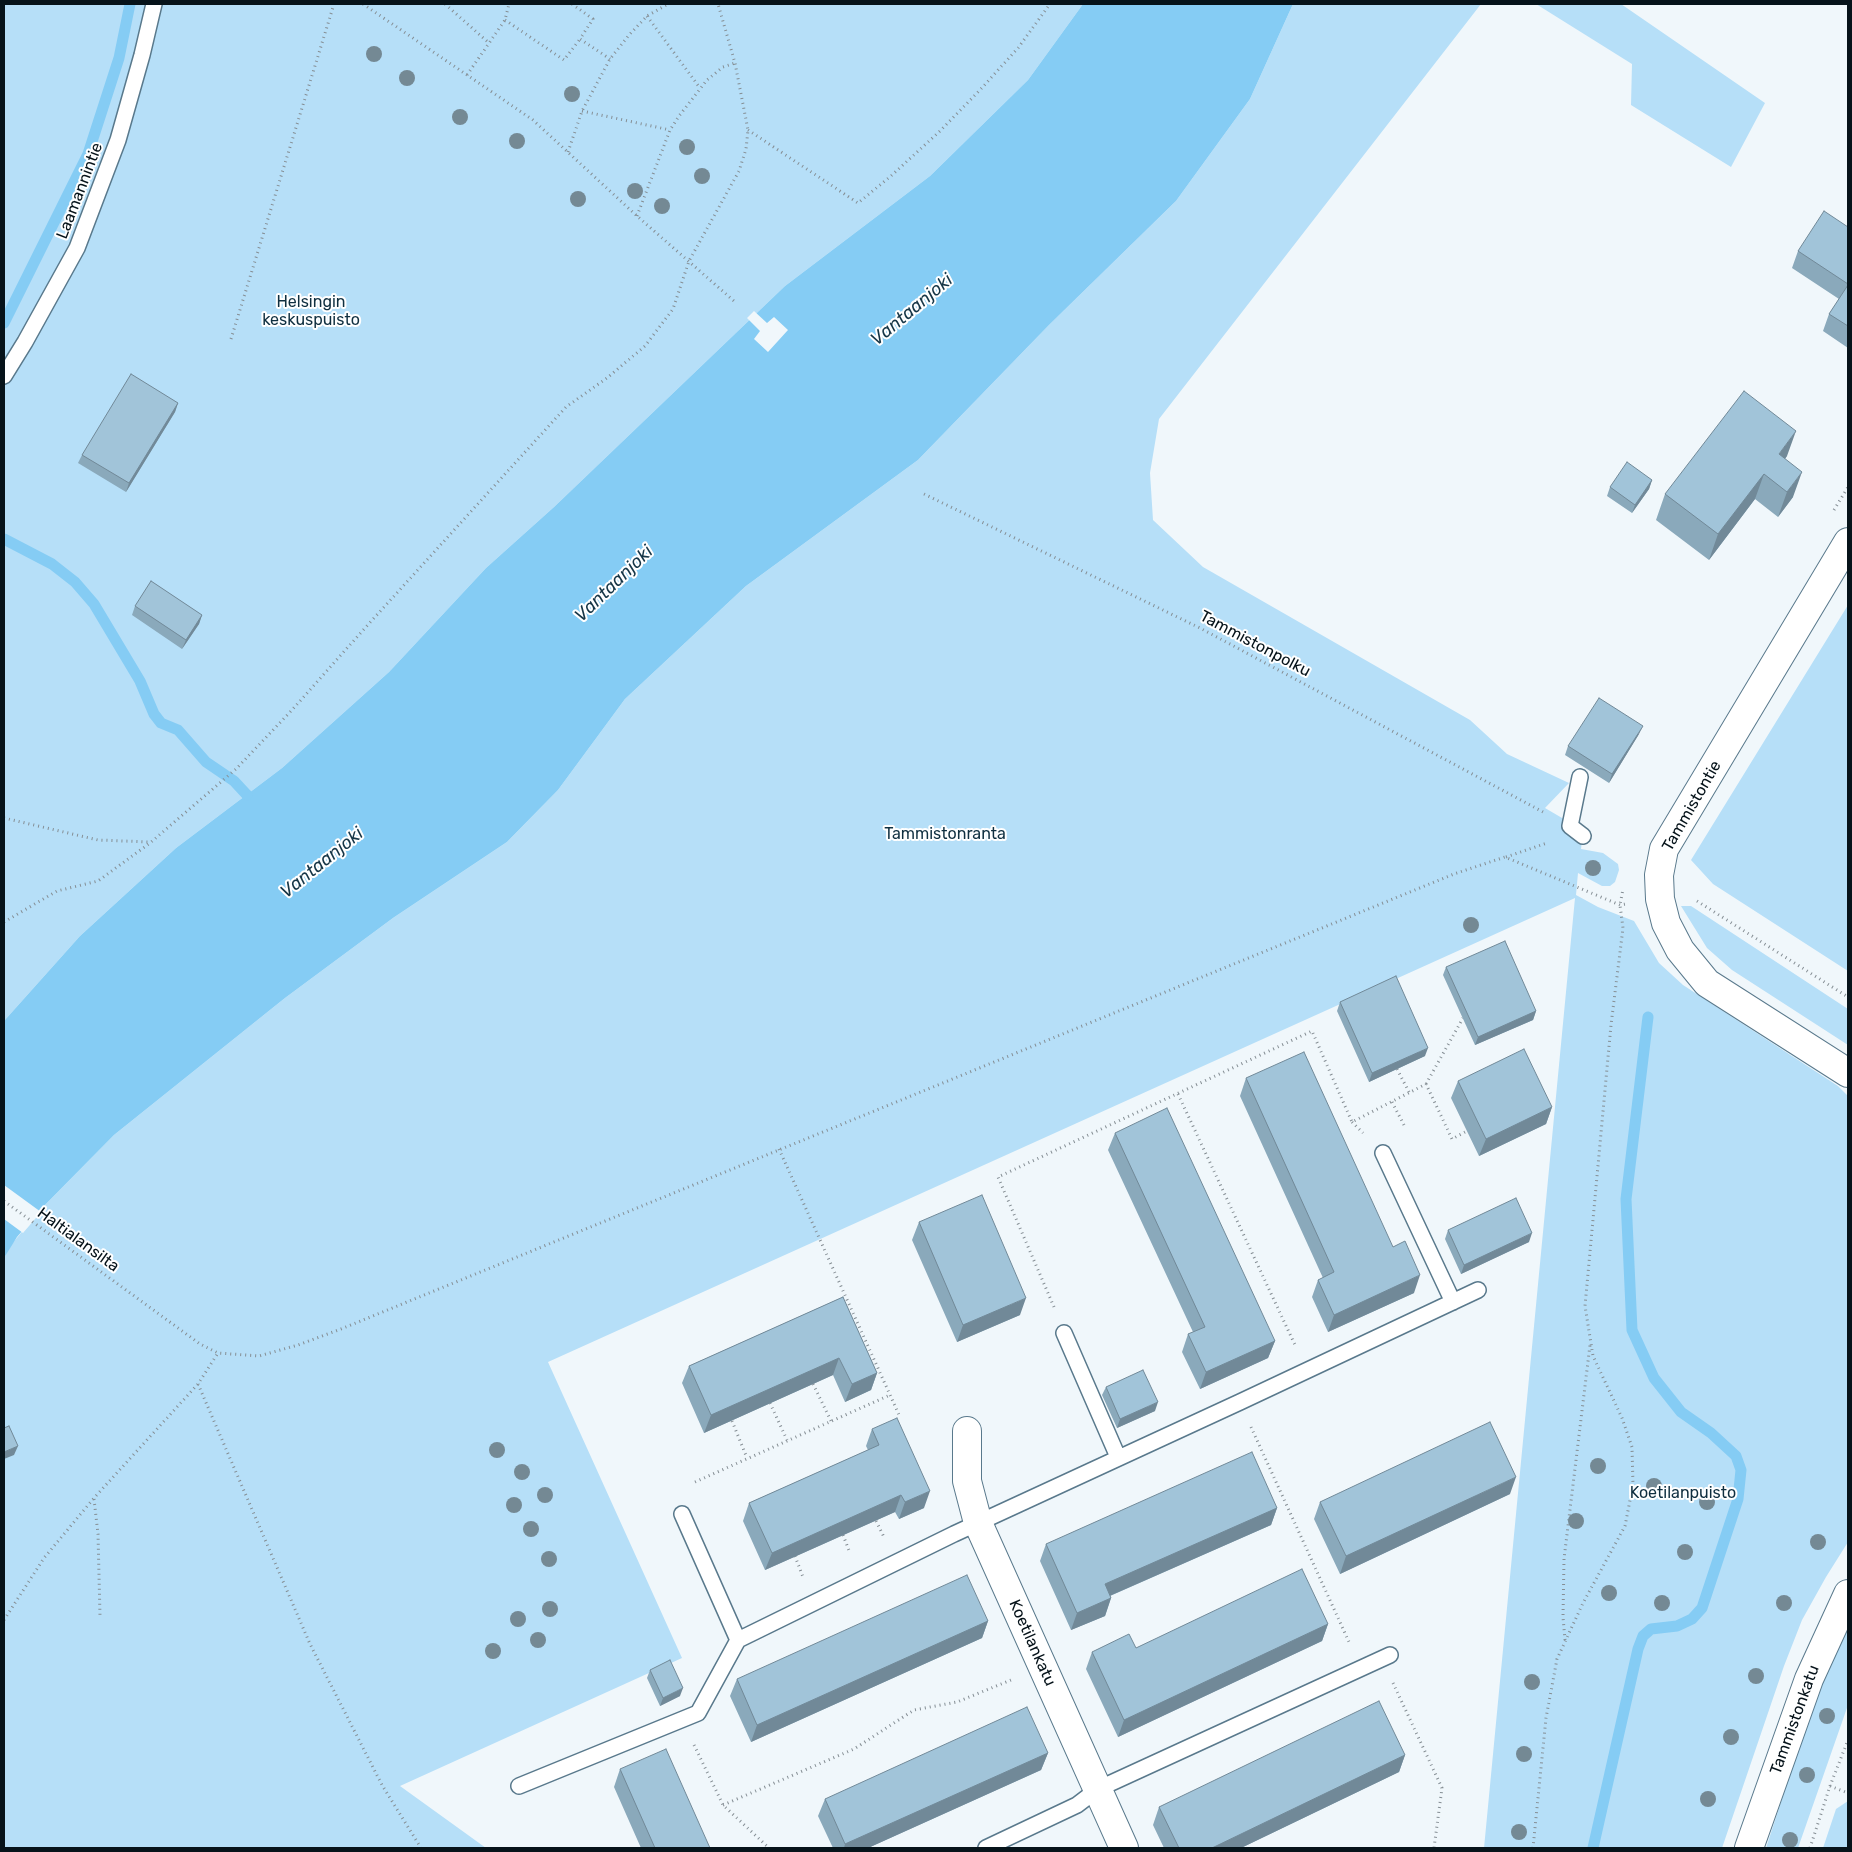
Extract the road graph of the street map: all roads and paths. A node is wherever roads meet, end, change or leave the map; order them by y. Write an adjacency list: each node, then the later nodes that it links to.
1 (154, 4): 26 (lane, Laamannintie)
2 (334, 4): 25 (path)
3 (363, 4): 16 (path)
4 (444, 4): 13 (path)
5 (509, 4): 11 (path)
6 (572, 4): 12 (path)
7 (668, 4): 10 (path)
8 (718, 4): 15 (path)
9 (1050, 4): 20 (path)
10 (647, 16): 14 (path); 17 (path)
11 (505, 20): 12 (path); 13 (path)
12 (580, 39): 14 (path)
13 (489, 42): 16 (path)
14 (610, 59): 18 (path)
15 (735, 63): 17 (path); 20 (path)
16 (467, 75): 21 (path)
17 (700, 88): 19 (path)
18 (582, 111): 19 (path); 21 (path)
19 (670, 130): 22 (path)
20 (748, 130): 23 (path)
21 (568, 152): 22 (path)
22 (637, 216): 23 (path)
23 (689, 262): 24 (path); 33 (path)
24 (734, 301)
25 (231, 339)
26 (4, 376)
27 (924, 494): 31 (path, Tammistonpolku)
28 (1848, 542): 35 (street, Tammistontie)
29 (1580, 777): 31 (lane)
30 (4, 818): 33 (path)
31 (1570, 826): 32 (lane)
32 (1583, 836): 34 (path)
33 (150, 842): 37 (path)
34 (1505, 857): 36 (path); 48 (path)
35 (1660, 899): 36 (path); 38 (path); 41 (street, Tammistontie)
36 (1620, 905): 54 (path)
37 (4, 922)
38 (1848, 997)
39 (1463, 1018): 42 (path)
40 (1397, 1069): 43 (path)
41 (1848, 1073)
42 (1426, 1084): 43 (path); 47 (path)
43 (1409, 1092): 45 (path)
44 (1178, 1094): 45 (path); 53 (path); 56 (path)
45 (1392, 1102): 46 (path)
46 (1404, 1125)
47 (1467, 1130)
48 (779, 1149): 55 (path); 59 (path)
49 (1383, 1152): 52 (lane)
50 (4, 1201): 55 (path, Haltialansilta)
51 (1478, 1290): 52 (lane)
52 (1453, 1302): 56 (lane)
53 (1064, 1333): 67 (lane)
54 (1591, 1340): 77 (path); 77 (path)
55 (218, 1353): 57 (path)
56 (1306, 1371): 60 (lane)
57 (198, 1384): 70 (path); 88 (path)
58 (813, 1384): 64 (path)
59 (890, 1395): 62 (path); 64 (path)
60 (1240, 1402): 67 (lane); 79 (path)
61 (770, 1403): 66 (path)
62 (900, 1416)
63 (732, 1421): 68 (path)
64 (831, 1421): 66 (path)
65 (967, 1431): 72 (street, Koetilankatu)
66 (787, 1440): 68 (path)
67 (1118, 1457): 72 (lane)
68 (747, 1458): 69 (path)
69 (695, 1482)
70 (94, 1498): 74 (path); 75 (path)
71 (682, 1514): 76 (lane)
72 (978, 1524): 76 (lane); 85 (street, Koetilankatu)
73 (1848, 1594): 94 (street, Tammistonkatu)
74 (100, 1616)
75 (4, 1620)
76 (738, 1640): 81 (lane)
77 (1565, 1641): 93 (path)
78 (1386, 1656): 79 (lane); 92 (path)
79 (1360, 1668): 85 (lane)
80 (1019, 1677): 87 (path)
81 (698, 1713): 83 (lane); 87 (path)
82 (1848, 1740): 84 (path)
83 (519, 1786)
84 (1830, 1786): 86 (path); 95 (path)
85 (1098, 1789): 90 (lane); 91 (street, Koetilankatu)
86 (1848, 1793)
87 (723, 1805): 89 (path)
88 (422, 1848)
89 (768, 1848)
90 (986, 1848)
91 (1124, 1848)
92 (1434, 1848)
93 (1534, 1848)
94 (1749, 1848)
95 (1810, 1848)

